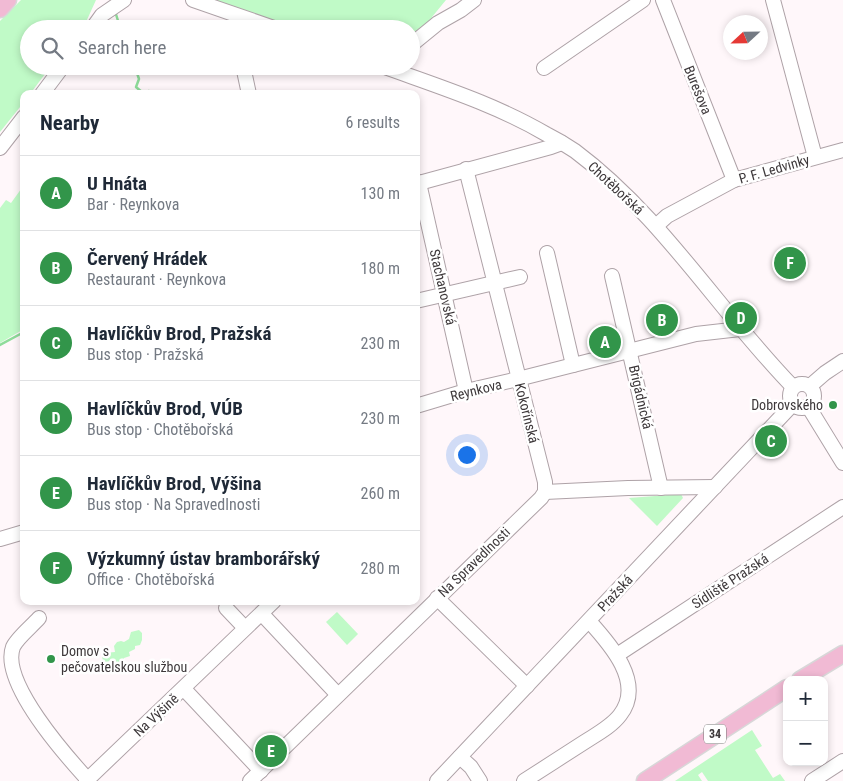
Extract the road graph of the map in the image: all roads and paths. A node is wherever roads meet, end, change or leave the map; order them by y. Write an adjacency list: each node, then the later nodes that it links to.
1 (8, 0): 8 (main road)
2 (193, 0): 10 (street)
3 (474, 0): 11 (street)
4 (643, 0): 12 (street)
5 (663, 0): 24 (street, Burešova)
6 (773, 0): 22 (street)
7 (117, 4): 9 (street)
8 (0, 9)
9 (101, 20)
10 (240, 20)
11 (420, 37)
12 (544, 68)
13 (56, 75): 16 (street)
14 (245, 75): 17 (street)
15 (407, 75): 19 (street, Chotěbořská)
16 (45, 90)
17 (249, 90)
18 (20, 122): 20 (street)
19 (562, 143): 23 (street); 27 (street, Chotěbořská)
20 (0, 148)
21 (843, 150): 22 (street, P. F. Ledvinky)
22 (815, 157): 24 (street, P. F. Ledvinky)
23 (466, 169): 25 (street); 31 (street, Kokořínská)
24 (734, 180): 27 (street, P. F. Ledvinky)
25 (420, 182)
26 (420, 195): 32 (street, Stachanovská)
27 (656, 226): 34 (street, Chotěbořská)
28 (548, 253): 37 (street)
29 (520, 276): 31 (street)
30 (612, 276): 35 (street, Brigádnická)
31 (495, 282): 32 (street); 38 (street, Kokořínská)
32 (444, 294): 33 (street); 41 (street, Stachanovská)
33 (420, 300)
34 (740, 329): 35 (street, Reynkova); 40 (street, Chotěbořská)
35 (630, 351): 37 (street, Reynkova); 47 (street, Brigádnická)
36 (843, 361): 39 (street)
37 (573, 365): 38 (street, Reynkova)
38 (518, 380): 41 (street, Reynkova); 48 (street, Kokořínská)
39 (810, 386): 40 (street); 44 (street)
40 (793, 387): 42 (street)
41 (466, 391): 43 (street, Reynkova)
42 (793, 404): 44 (street); 46 (street, Pražská)
43 (420, 405)
44 (808, 406): 45 (street)
45 (843, 464)
46 (715, 487): 47 (street); 57 (street, Pražská)
47 (661, 488): 48 (street)
48 (546, 492): 52 (street, Na Spravedlnosti)
49 (843, 507): 60 (street, Sídliště Pražská)
50 (20, 533): 51 (street)
51 (0, 539)
52 (437, 598): 62 (street); 65 (street, Na Spravedlnosti)
53 (270, 605): 55 (street, Na Výšině)
54 (226, 608): 58 (street)
55 (262, 614): 58 (street, Na Výšině); 65 (street)
56 (39, 618): 69 (street, Na Výšině)
57 (589, 621): 60 (street); 62 (street, Pražská)
58 (245, 628): 63 (street, Na Výšině)
59 (843, 654): 61 (main road)
60 (617, 655): 73 (street)
61 (807, 676)
62 (526, 686): 66 (street, Pražská)
63 (184, 689): 68 (street); 69 (street, Na Výšině)
64 (783, 691): 74 (main road, 34)
65 (338, 695): 68 (street, Na Spravedlnosti)
66 (460, 757): 71 (street, Pražská); 72 (street)
67 (843, 760): 75 (street)
68 (261, 770): 70 (street, Na Spravedlnosti)
69 (88, 781)
70 (250, 781)
71 (436, 781)
72 (480, 781)
73 (524, 781)
74 (644, 781)
75 (812, 781)

